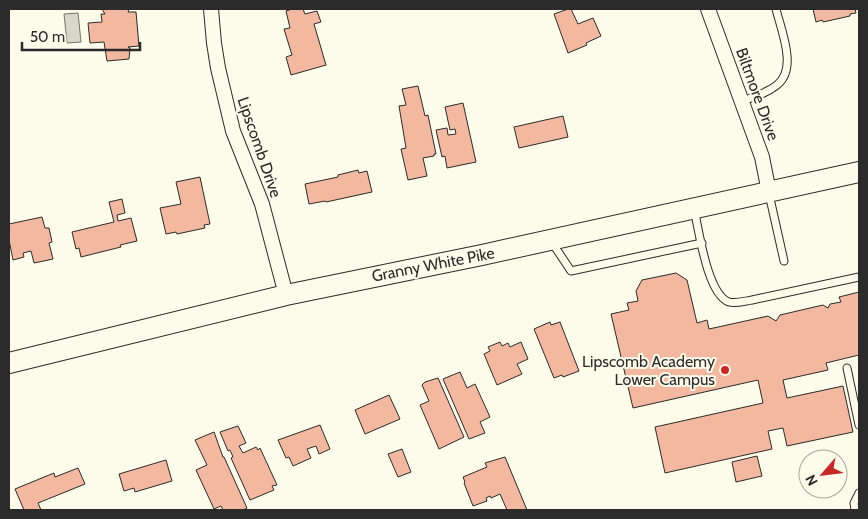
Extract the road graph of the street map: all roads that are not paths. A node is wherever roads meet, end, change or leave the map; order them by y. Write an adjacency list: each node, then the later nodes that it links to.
1 (211, 9): 12 (street, Lipscomb Drive)
2 (708, 9): 4 (street, Biltmore Drive)
3 (776, 9): 4 (lane)
4 (742, 101): 6 (street, Biltmore Drive)
5 (859, 172): 6 (main road, Granny White Pike)
6 (768, 192): 7 (main road, Granny White Pike); 10 (lane)
7 (694, 208): 8 (main road, Granny White Pike); 9 (lane)
8 (550, 240): 9 (lane); 12 (main road, Granny White Pike)
9 (702, 242): 11 (lane)
10 (784, 262)
11 (859, 277)
12 (286, 295): 13 (main road, Granny White Pike)
13 (9, 363)
14 (847, 368): 15 (lane)
15 (859, 425)
16 (859, 493): 17 (lane)
17 (855, 510)

